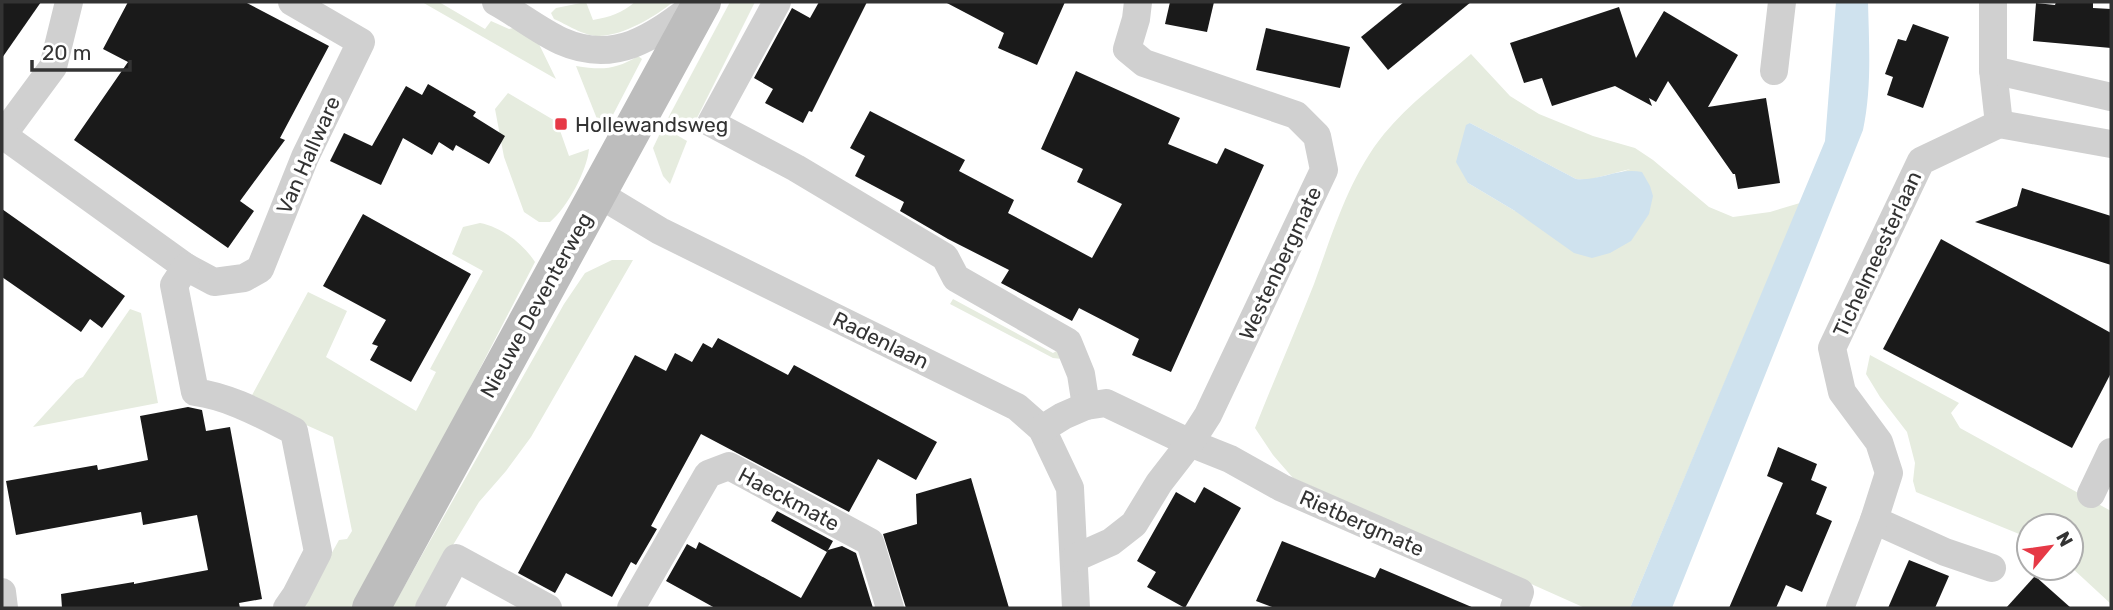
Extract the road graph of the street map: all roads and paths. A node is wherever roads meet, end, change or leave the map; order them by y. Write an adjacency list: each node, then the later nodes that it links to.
1 (69, 2): 14 (street, Van Hallware)
2 (292, 2): 17 (street, Van Hallware)
3 (536, 2): 9 (street)
4 (701, 2): 9 (street); 16 (main road, Nieuwe Deventerweg)
5 (777, 2): 18 (street)
6 (1138, 2): 20 (street, Westenbergmate)
7 (1782, 2): 11 (street)
8 (1993, 2): 10 (street)
9 (502, 5)
10 (1993, 70): 12 (street); 13 (street)
11 (1774, 71)
12 (2111, 97)
13 (1999, 124): 15 (street); 23 (street, Tichelmeesterlaan)
14 (3, 136): 17 (street, Van Hallware)
15 (2111, 144)
16 (597, 193): 19 (street, Radenlaan); 29 (main road, Nieuwe Deventerweg)
17 (186, 267): 28 (street)
18 (1086, 406): 19 (street); 20 (street)
19 (1042, 429): 24 (street, Radenlaan)
20 (1190, 443): 24 (street); 35 (street, Rietbergmate)
21 (2111, 453): 22 (street)
22 (2091, 494)
23 (1874, 520): 25 (street); 36 (street, Tichelmeesterlaan)
24 (1075, 558): 34 (street, Radenlaan)
25 (1992, 568)
26 (2, 592): 27 (street)
27 (4, 608)
28 (287, 608)
29 (371, 608)
30 (429, 608): 31 (street)
31 (548, 608)
32 (631, 608): 33 (street, Haeckmate)
33 (890, 608)
34 (1076, 608)
35 (1514, 608)
36 (1840, 608)

